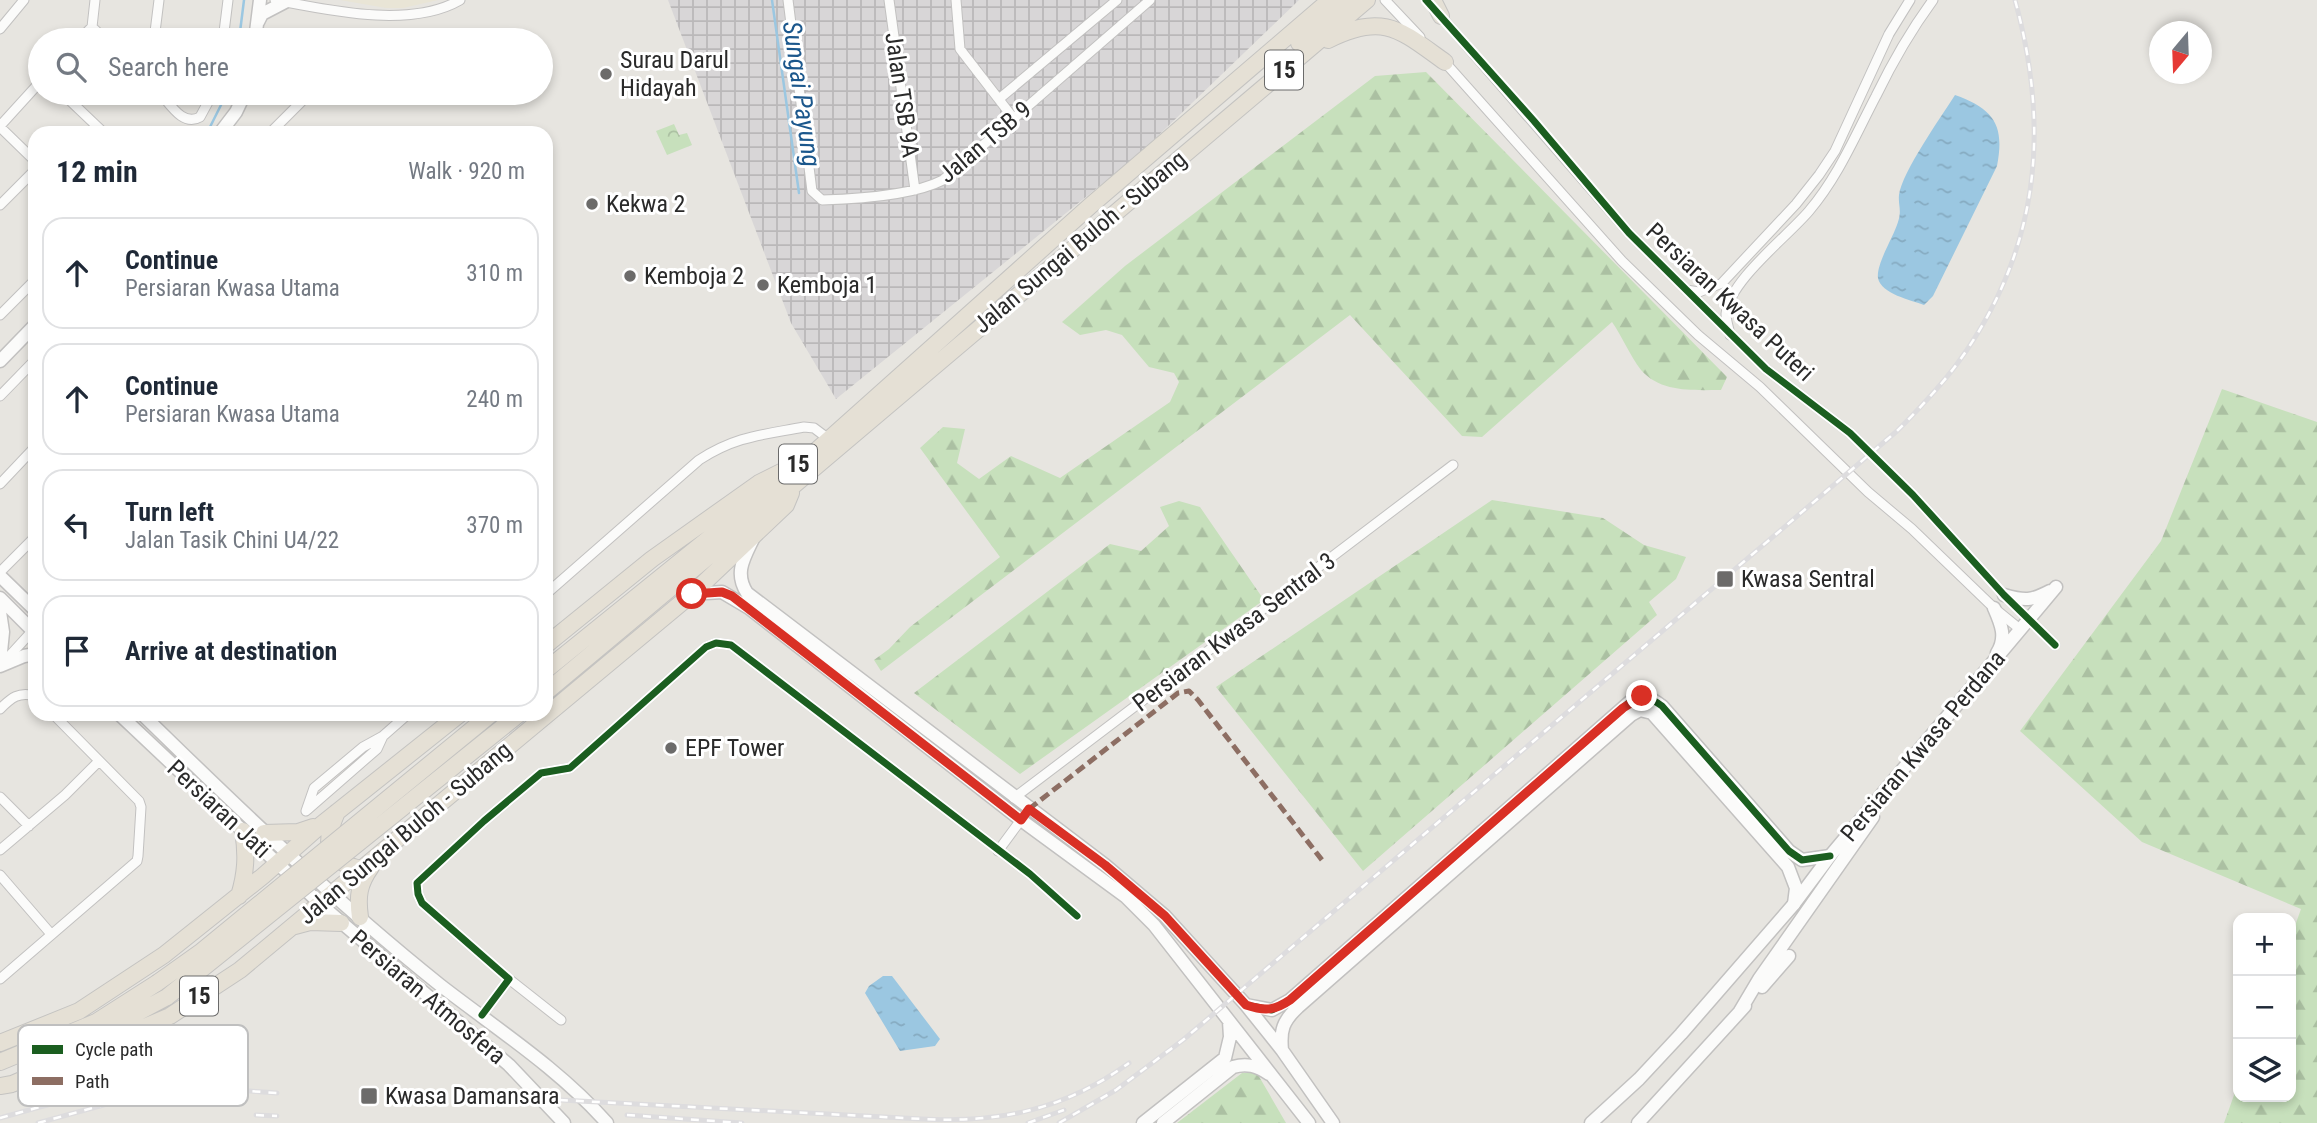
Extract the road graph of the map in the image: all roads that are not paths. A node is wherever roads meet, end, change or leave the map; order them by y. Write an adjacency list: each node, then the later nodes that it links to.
1 (24, 0): 28 (street)
2 (95, 0): 24 (street)
3 (159, 0): 25 (street)
4 (228, 0): 26 (street)
5 (260, 0): 23 (street)
6 (460, 0): 21 (street)
7 (788, 0): 46 (street, Jalan TSB 9)
8 (889, 0): 46 (street, Jalan TSB 9A)
9 (956, 0): 33 (street)
10 (1117, 0): 33 (street)
11 (1150, 0): 39 (street, Jalan TSB 9)
12 (1313, 0): 31 (highway)
13 (1329, 0): 31 (highway, Jalan Sungai Buloh - Subang / 15)
14 (1348, 0): 48 (highway)
15 (1367, 0): 29 (highway, Jalan Sungai Buloh - Subang / 15)
16 (1385, 0): 30 (street, Persiaran Kwasa Puteri)
17 (1426, 0): 22 (street, Persiaran Kwasa Puteri)
18 (1433, 0): 22 (highway)
19 (1910, 0): 50 (street)
20 (1933, 0): 53 (street)
21 (281, 1): 23 (street)
22 (1441, 16): 50 (street, Persiaran Kwasa Puteri)
23 (257, 22): 27 (street)
24 (92, 27)
25 (156, 28)
26 (224, 28)
27 (256, 28)
28 (0, 29)
29 (1303, 53): 30 (highway); 64 (highway, Jalan Sungai Buloh - Subang / 15)
30 (1445, 62): 74 (street, Persiaran Kwasa Puteri)
31 (1225, 90): 48 (highway, Jalan Sungai Buloh - Subang / 15)
32 (28, 95): 40 (street)
33 (999, 99): 39 (street)
34 (75, 105): 41 (street)
35 (170, 105): 36 (street)
36 (208, 105)
37 (239, 105): 42 (street)
38 (298, 105): 43 (street)
39 (1014, 119): 46 (street, Jalan TSB 9)
40 (0, 126): 44 (street)
41 (97, 126)
42 (225, 126)
43 (277, 126)
44 (28, 154)
45 (28, 177): 47 (street)
46 (915, 190)
47 (0, 205)
48 (1032, 260): 59 (highway, Jalan Sungai Buloh - Subang / 15)
49 (28, 287): 51 (street)
50 (1686, 290): 53 (street, Persiaran Kwasa Puteri)
51 (0, 315)
52 (28, 332): 55 (street)
53 (1730, 335): 71 (street, Persiaran Kwasa Puteri)
54 (28, 342): 55 (street)
55 (15, 346): 56 (street)
56 (0, 361)
57 (28, 367): 58 (street)
58 (0, 396)
59 (830, 440): 61 (highway, Jalan Sungai Buloh - Subang / 15); 69 (street)
60 (28, 454): 63 (street)
61 (807, 459): 65 (highway, Jalan Sungai Buloh - Subang); 79 (highway, Jalan Sungai Buloh - Subang / 15)
62 (1453, 465): 103 (street, Persiaran Kwasa Sentral 3)
63 (0, 484)
64 (794, 485): 65 (highway, Jalan Sungai Buloh - Subang); 66 (highway, Jalan Sungai Buloh - Subang / 15)
65 (752, 511): 83 (highway, Jalan Sungai Buloh - Subang); 85 (highway, Jalan Sungai Buloh - Subang)
66 (755, 536): 70 (highway, Jalan Sungai Buloh - Subang / 15); 103 (street)
67 (28, 544): 68 (street)
68 (0, 574): 73 (street)
69 (553, 588)
70 (692, 594): 89 (highway, Jalan Sungai Buloh - Subang / 15); 106 (street)
71 (2004, 595): 77 (street, Persiaran Kwasa Puteri); 77 (street, Persiaran Kwasa Perdana)
72 (0, 598): 76 (street)
73 (28, 603)
74 (1994, 608): 77 (street, Persiaran Kwasa Puteri); 84 (street)
75 (0, 612): 82 (street)
76 (28, 625)
77 (2025, 625): 80 (street, Persiaran Kwasa Puteri); 84 (street, Persiaran Kwasa Perdana)
78 (28, 637): 82 (street)
79 (553, 639)
80 (2055, 645)
81 (28, 655): 82 (street)
82 (0, 665)
83 (553, 665)
84 (1982, 677): 101 (street, Persiaran Kwasa Perdana)
85 (553, 686)
86 (28, 694): 88 (street)
87 (1642, 696): 90 (street); 114 (street); 129 (street)
88 (0, 709)
89 (553, 709)
90 (1640, 710): 120 (street); 140 (street)
91 (60, 721): 100 (street)
92 (126, 721): 109 (street, Persiaran Jati)
93 (149, 721): 110 (street, Persiaran Jati)
94 (400, 721): 99 (street)
95 (451, 721): 105 (highway, 15)
96 (482, 721): 135 (highway, Jalan Sungai Buloh - Subang, bridge)
97 (510, 721): 136 (highway, Jalan Sungai Buloh - Subang, bridge)
98 (539, 721): 113 (highway, Jalan Sungai Buloh - Subang / 15)
99 (383, 736): 99 (street)
100 (99, 761): 108 (street); 125 (street)
101 (1902, 773): 114 (street, Persiaran Kwasa Perdana); 130 (street)
102 (0, 797): 108 (street)
103 (1014, 798): 104 (street)
104 (1029, 809): 106 (street); 129 (street)
105 (338, 811): 107 (highway, 15); 116 (highway)
106 (1021, 820): 112 (street); 133 (street)
107 (322, 824): 110 (highway, 15); 115 (highway, 15)
108 (29, 826): 111 (street)
109 (243, 831): 115 (street, Persiaran Jati); 118 (highway)
110 (264, 833): 115 (street, Persiaran Jati)
111 (0, 850)
112 (998, 850): 122 (street); 128 (street)
113 (380, 853): 116 (highway, Jalan Sungai Buloh - Subang / 15); 121 (highway)
114 (1830, 856): 120 (street, Persiaran Kwasa Perdana)
115 (282, 859): 118 (highway, 15); 119 (street, Persiaran Atmosfera)
116 (361, 869): 119 (highway, Jalan Sungai Buloh - Subang / 15)
117 (0, 875): 125 (street)
118 (239, 896): 124 (highway); 134 (highway, 15)
119 (326, 898): 121 (street, Persiaran Atmosfera); 123 (street, Persiaran Atmosfera); 124 (highway, Jalan Sungai Buloh - Subang / 15)
120 (1794, 904): 153 (street, Persiaran Kwasa Perdana)
121 (360, 916): 131 (street, Persiaran Atmosfera)
122 (1077, 916)
123 (341, 923): 124 (highway); 147 (street, Persiaran Atmosfera)
124 (286, 932): 137 (highway, Jalan Sungai Buloh - Subang / 15)
125 (51, 934): 127 (street)
126 (1789, 956): 130 (street)
127 (0, 979)
128 (509, 979): 131 (street); 132 (street)
129 (1246, 1005): 140 (street)
130 (1740, 1011): 154 (street)
131 (482, 1015): 148 (street, Persiaran Atmosfera)
132 (561, 1020)
133 (1229, 1021): 144 (street); 149 (street)
134 (44, 1025)
135 (89, 1025)
136 (119, 1025)
137 (149, 1025)
138 (18, 1036): 139 (highway, 15)
139 (0, 1043)
140 (1282, 1050): 152 (street)
141 (18, 1054): 142 (highway, Jalan Sungai Buloh - Subang, bridge)
142 (0, 1062)
143 (18, 1075): 146 (highway, Jalan Sungai Buloh - Subang, bridge)
144 (1278, 1080): 150 (street); 151 (street)
145 (18, 1081): 146 (highway, Jalan Sungai Buloh - Subang / 15)
146 (0, 1084)
147 (564, 1123)
148 (607, 1123)
149 (1143, 1123)
150 (1163, 1123)
151 (1309, 1123)
152 (1333, 1123)
153 (1591, 1123)
154 (1639, 1123)

